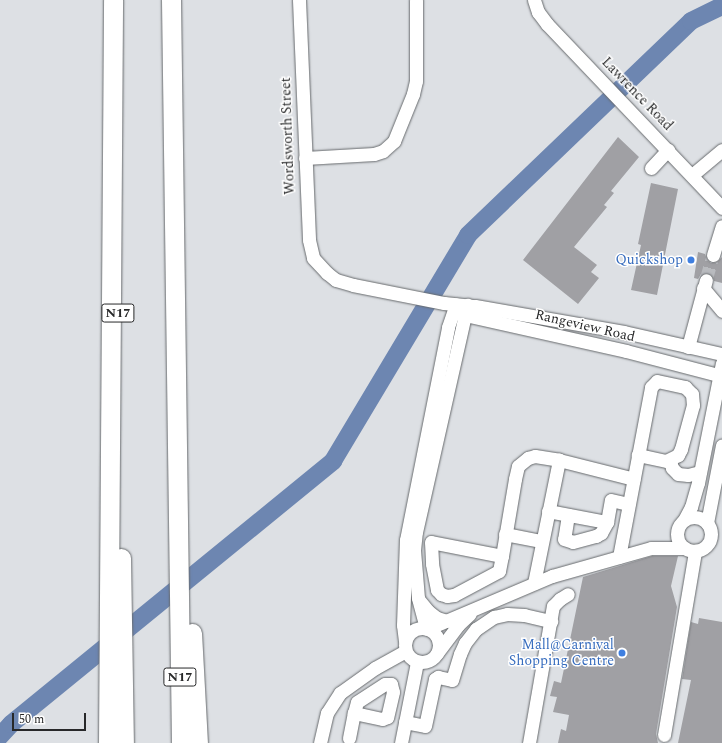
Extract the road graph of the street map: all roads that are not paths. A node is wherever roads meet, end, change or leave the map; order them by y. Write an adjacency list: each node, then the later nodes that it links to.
1 (114, 0): 46 (highway, N17)
2 (172, 0): 41 (highway, N17)
3 (299, 0): 8 (street, Wordsworth Street)
4 (416, 0): 8 (street)
5 (534, 0): 6 (street, Lawrence Road)
6 (668, 150): 9 (street); 10 (street, Lawrence Road)
7 (722, 150): 10 (street)
8 (305, 158): 14 (street, Wordsworth Street)
9 (651, 168)
10 (692, 175): 11 (street, Lawrence Road)
11 (722, 208)
12 (722, 226): 13 (street)
13 (713, 255)
14 (321, 267): 15 (street, Rangeview Road)
15 (452, 307): 17 (street, Rangeview Road); 19 (street, Rangeview Road); 40 (street); 47 (street)
16 (722, 311): 17 (street)
17 (688, 347): 18 (street, Rangeview Road)
18 (722, 354)
19 (721, 372): 24 (street)
20 (722, 447): 32 (street)
21 (638, 455): 23 (street); 23 (street); 25 (street)
22 (559, 460): 25 (street); 27 (street); 31 (street)
23 (670, 460): 24 (street)
24 (700, 472): 30 (street)
25 (634, 479): 26 (street)
26 (629, 504): 29 (street); 37 (street)
27 (548, 511): 28 (street); 33 (street)
28 (568, 515): 29 (street); 29 (street)
29 (607, 522)
30 (681, 525): 32 (street); 34 (street); 35 (street)
31 (505, 534): 33 (street); 36 (street)
32 (715, 534): 35 (street)
33 (541, 541): 38 (street)
34 (651, 548): 35 (street); 37 (street)
35 (690, 550): 52 (street)
36 (502, 556): 36 (street)
37 (619, 557): 38 (street)
38 (534, 583): 42 (street)
39 (568, 594): 44 (street)
40 (418, 598): 43 (street); 45 (street)
41 (184, 604): 56 (highway, N17); 57 (highway)
42 (474, 610): 43 (street); 48 (street)
43 (447, 620): 45 (street)
44 (551, 621): 51 (street); 60 (street)
45 (427, 629): 47 (street); 48 (street)
46 (115, 632): 54 (highway); 55 (highway, N17)
47 (406, 646): 49 (street); 58 (street)
48 (437, 654): 49 (street)
49 (418, 662): 51 (street)
50 (354, 713): 53 (street)
51 (405, 722): 59 (street)
52 (664, 735)
53 (349, 738)
54 (108, 743)
55 (124, 743)
56 (181, 743)
57 (198, 743)
58 (320, 743)
59 (401, 743)
60 (529, 743)

